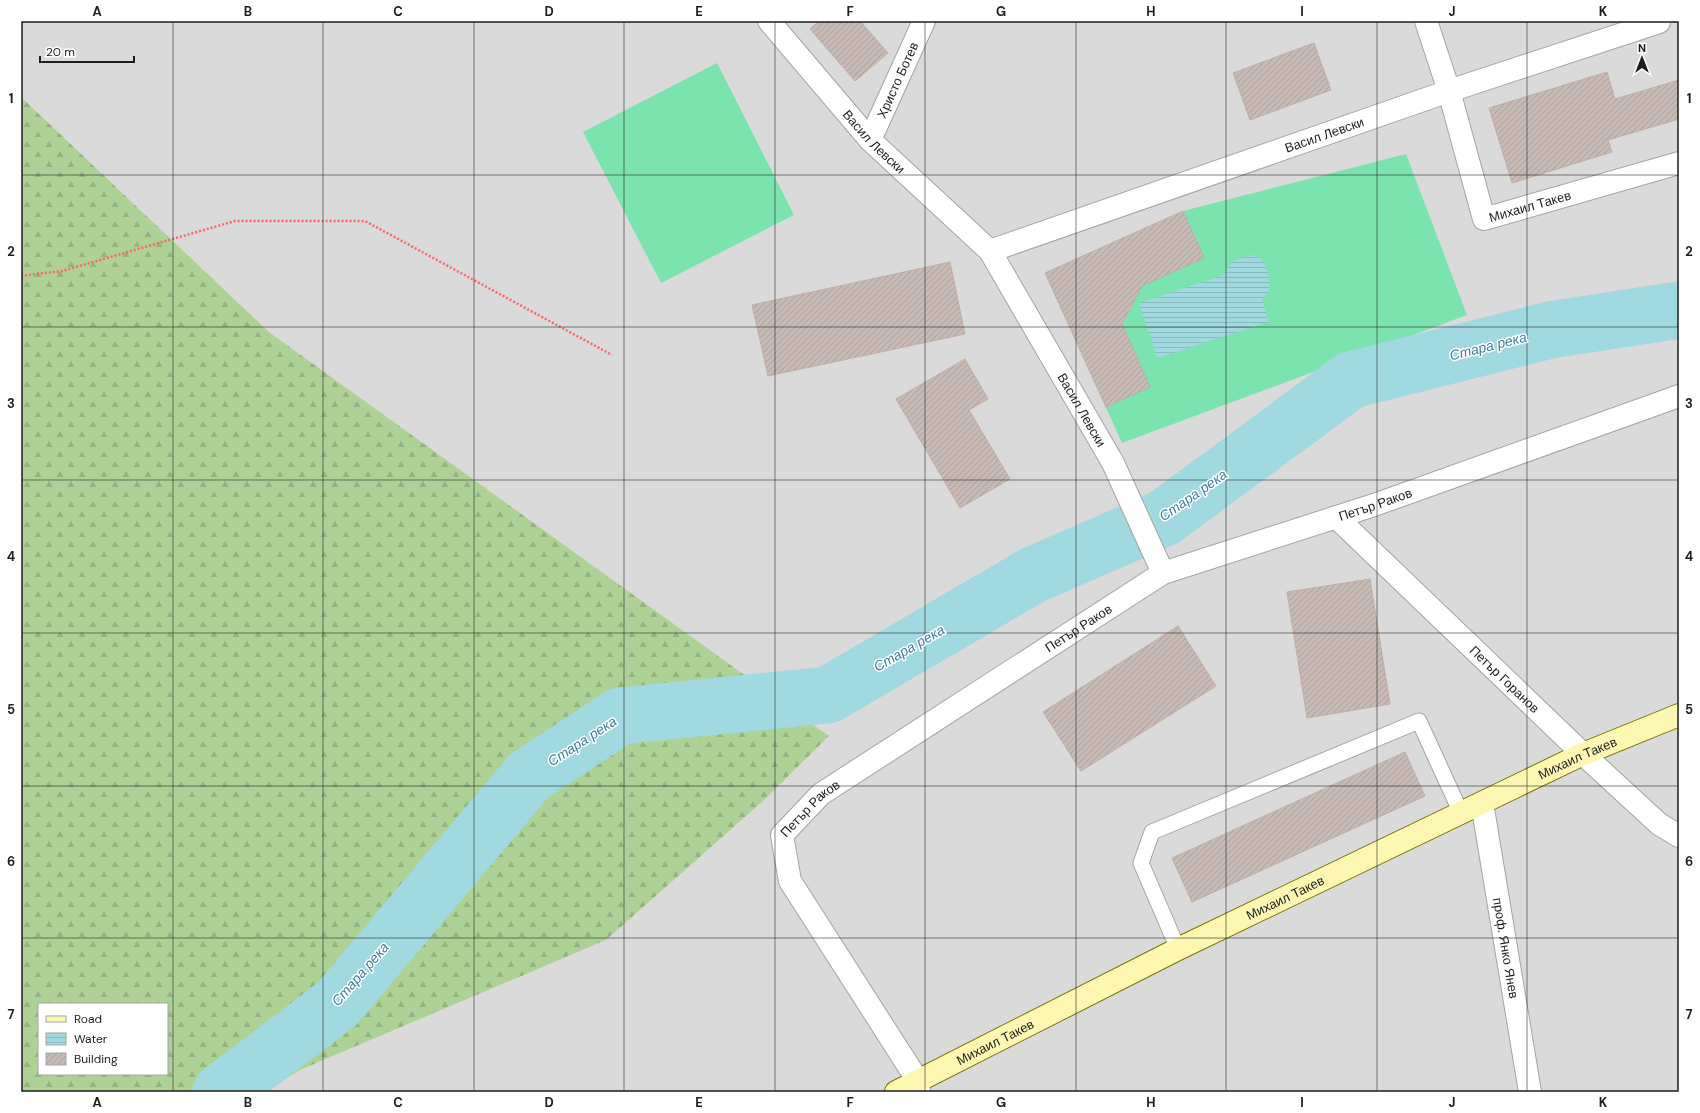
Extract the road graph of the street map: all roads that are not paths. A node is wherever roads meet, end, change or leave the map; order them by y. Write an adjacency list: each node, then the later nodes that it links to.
1 (769, 21): 6 (street, Васил Левски)
2 (924, 21): 6 (street, Христо Ботев)
3 (1426, 21): 5 (street)
4 (1659, 22): 5 (street, Васил Левски)
5 (1449, 91): 7 (street, Михаил Такев); 8 (street, Васил Левски)
6 (870, 140): 8 (street, Васил Левски)
7 (1679, 163)
8 (990, 251): 11 (street, Васил Левски)
9 (1679, 396): 10 (street, Петър Раков)
10 (1336, 517): 11 (street, Петър Раков); 13 (street, Петър Горанов)
11 (1163, 573): 18 (street, Петър Раков)
12 (1679, 715): 13 (main road, Михаил Такев)
13 (1584, 754): 14 (main road, Михаил Такев); 16 (street, Петър Горанов)
14 (1482, 803): 15 (main road, Михаил Такев); 20 (street, проф. Янко Янев)
15 (1462, 813): 17 (main road, Михаил Такев); 17 (lane)
16 (1679, 836)
17 (1178, 949): 18 (main road, Михаил Такев)
18 (918, 1086): 19 (main road, Михаил Такев)
19 (896, 1092)
20 (1530, 1092)

